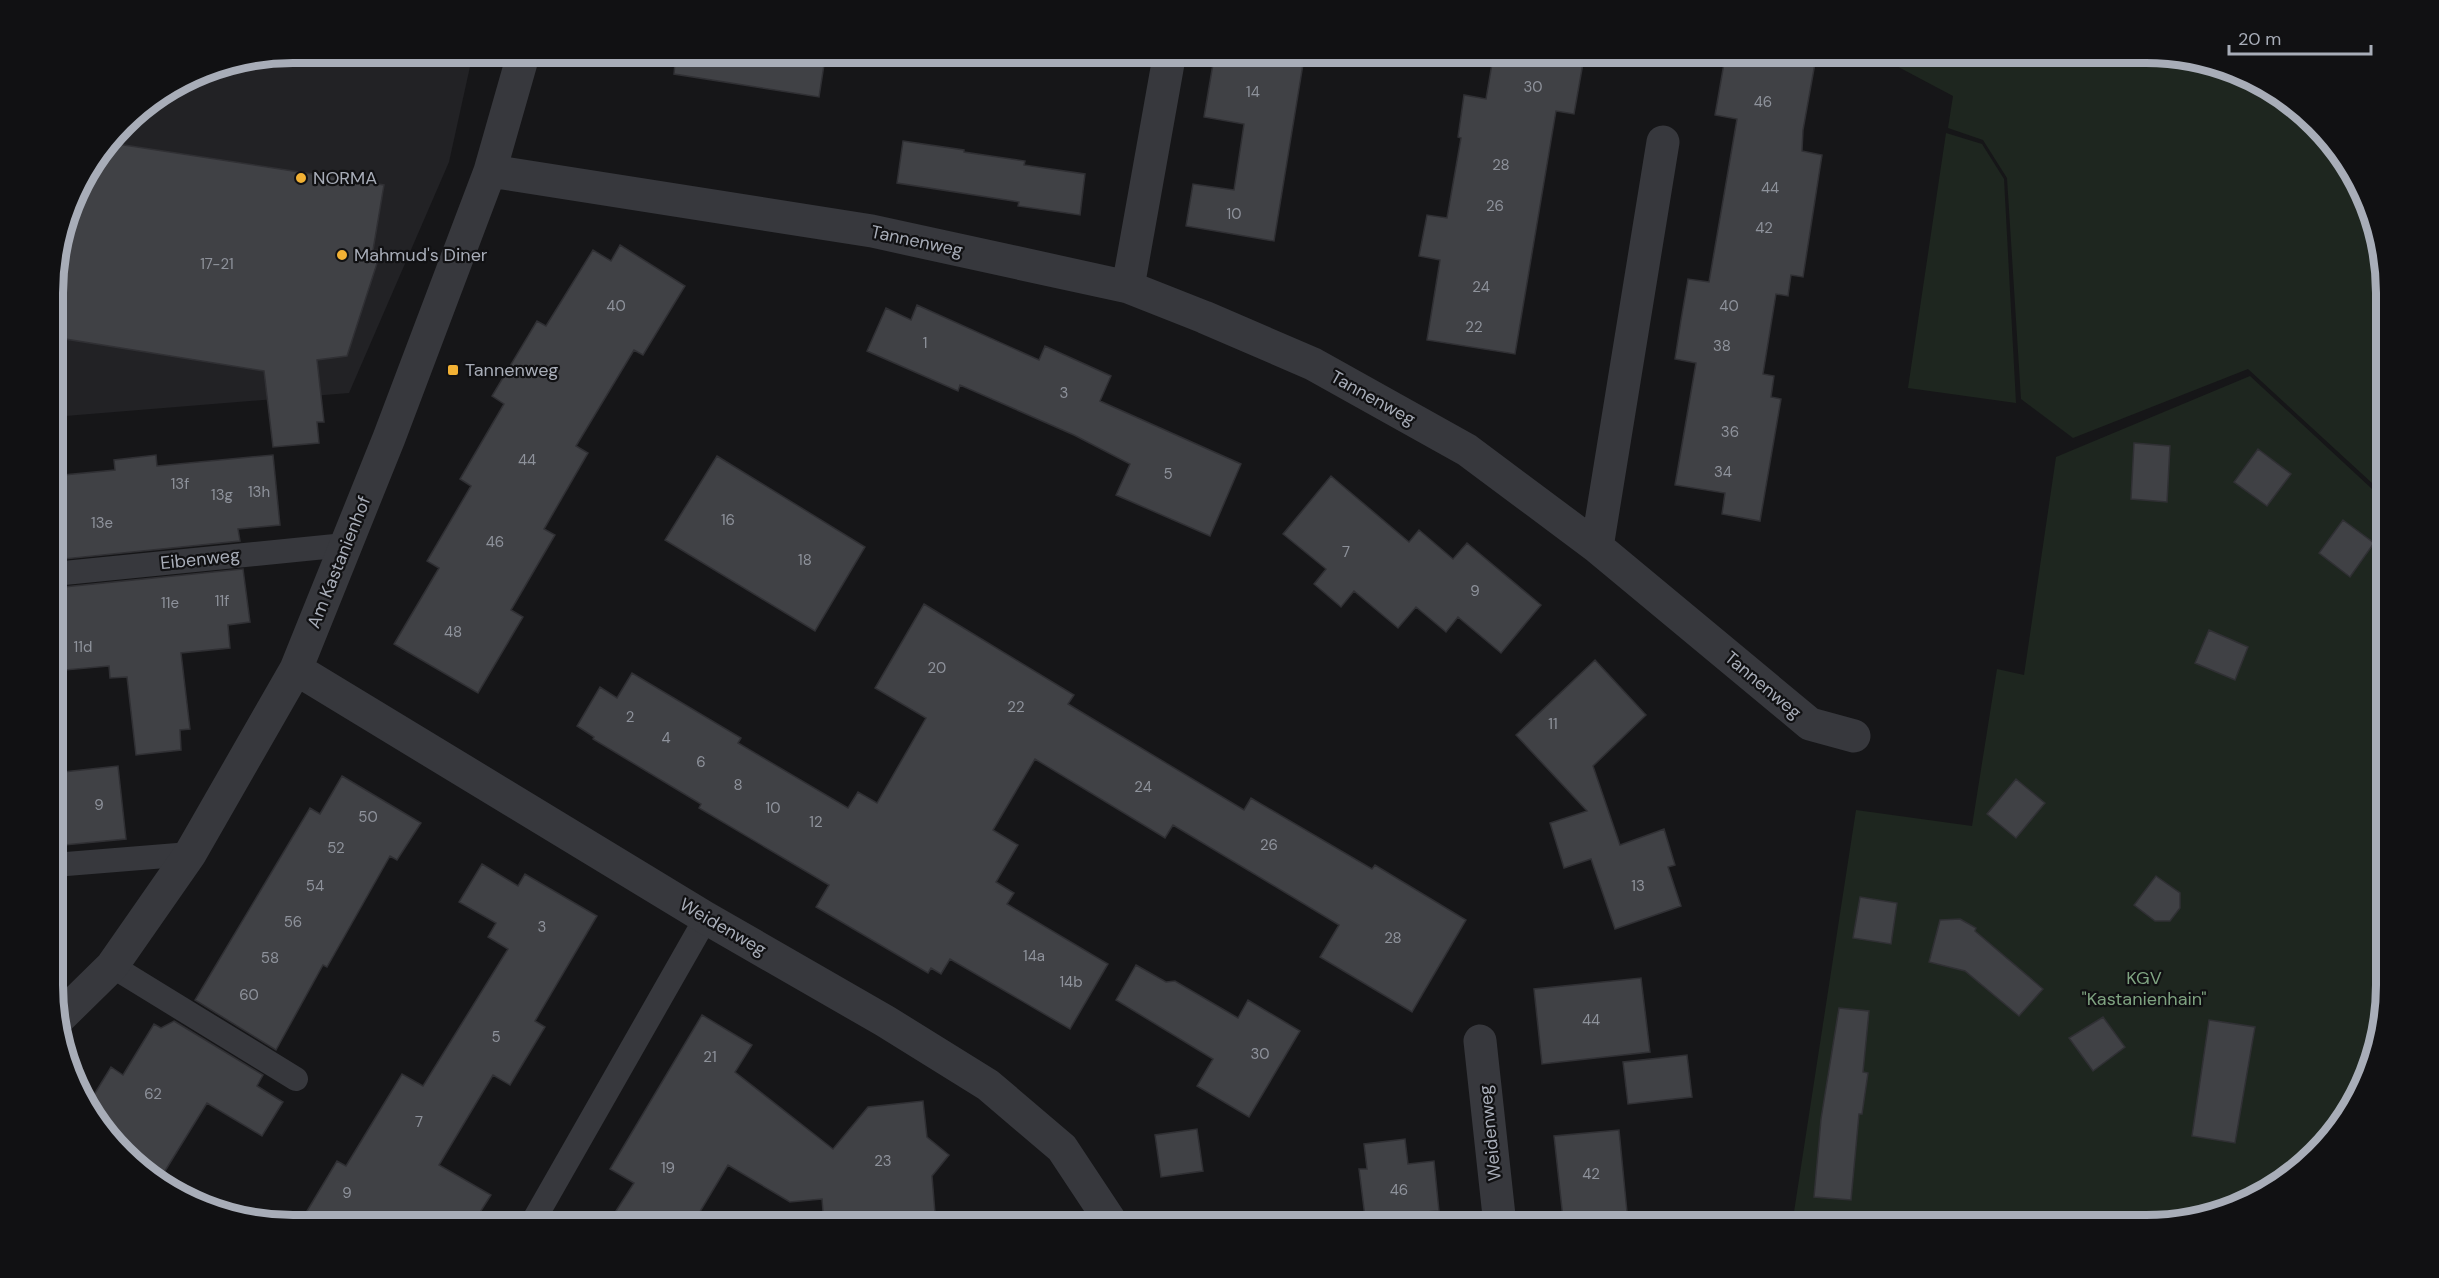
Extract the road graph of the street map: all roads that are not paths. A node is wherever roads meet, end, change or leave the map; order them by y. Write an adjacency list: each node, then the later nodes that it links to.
1 (521, 63): 4 (street, Am Kastanienhof)
2 (1168, 63): 5 (street)
3 (1663, 142): 7 (street)
4 (490, 171): 5 (street, Tannenweg); 6 (street, Am Kastanienhof)
5 (1128, 287): 7 (street, Tannenweg)
6 (345, 545): 8 (lane, Eibenweg); 9 (street, Am Kastanienhof)
7 (1597, 547): 10 (street, Tannenweg)
8 (63, 573)
9 (296, 669): 11 (street, Am Kastanienhof); 13 (street, Weidenweg)
10 (1854, 736)
11 (190, 854): 12 (lane); 14 (street, Am Kastanienhof)
12 (63, 864)
13 (706, 918): 18 (lane); 19 (street, Weidenweg)
14 (112, 966): 15 (street, Am Kastanienhof); 17 (lane)
15 (65, 1012)
16 (1480, 1041): 20 (street, Weidenweg)
17 (296, 1078)
18 (537, 1215)
19 (1106, 1215)
20 (1499, 1215)

